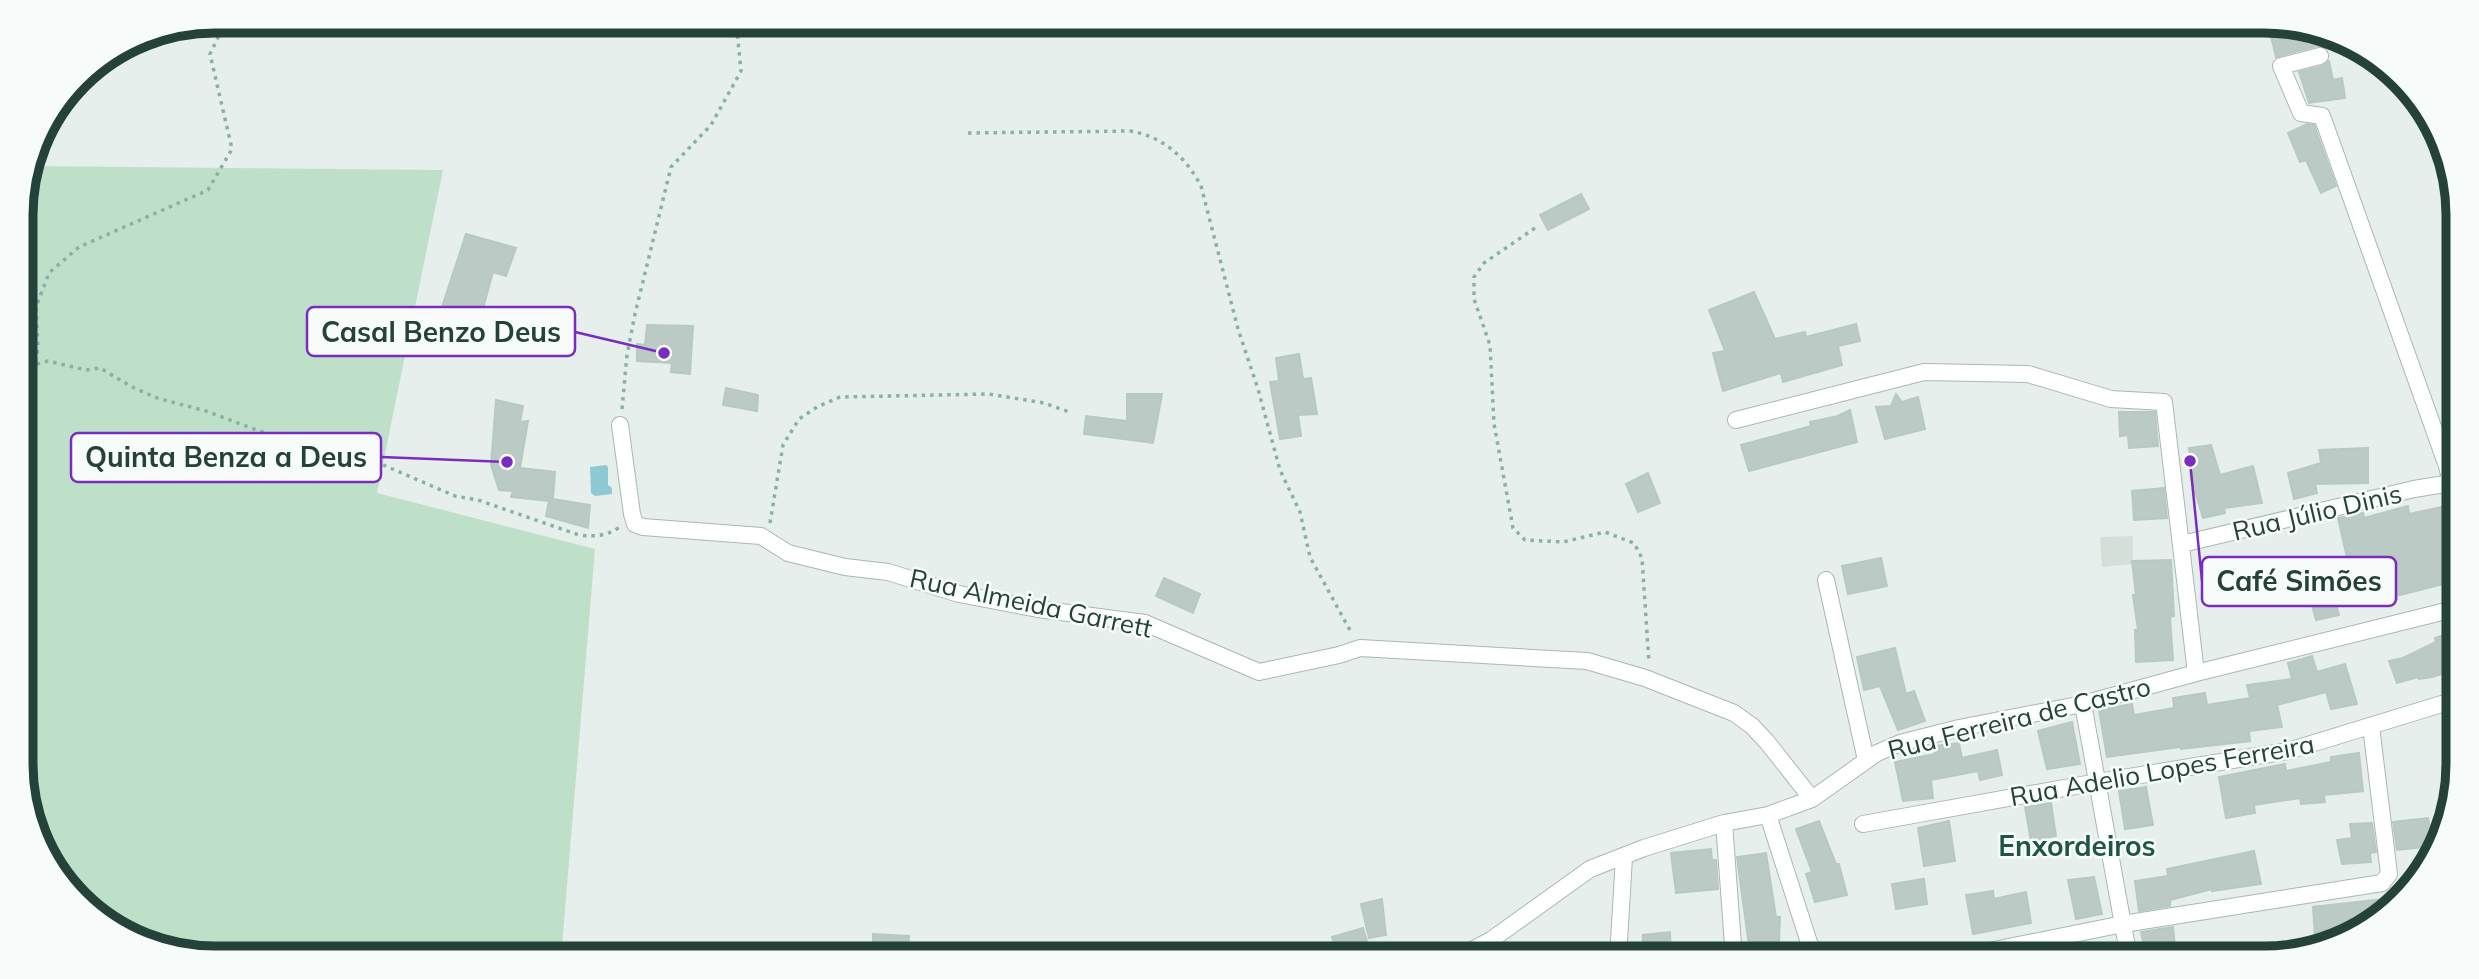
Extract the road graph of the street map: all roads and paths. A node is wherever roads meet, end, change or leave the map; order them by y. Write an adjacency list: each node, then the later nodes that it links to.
1 (220, 33): 6 (path)
2 (737, 33): 9 (path)
3 (2320, 56): 10 (street)
4 (968, 133): 17 (path)
5 (1535, 228): 19 (path)
6 (35, 365): 12 (path)
7 (1072, 413): 13 (path)
8 (1736, 420): 14 (street)
9 (620, 425): 12 (street)
10 (2446, 469)
11 (2446, 484): 14 (street, Rua Júlio Dinis)
12 (635, 523): 13 (street, Rua Almeida Garrett)
13 (768, 539): 17 (street, Rua Almeida Garrett)
14 (2182, 544): 18 (street)
15 (1826, 580): 23 (street)
16 (2446, 611): 18 (street, Rua Ferreira de Castro)
17 (1360, 648): 19 (street, Rua Almeida Garrett)
18 (2196, 673): 21 (street, Rua Ferreira de Castro)
19 (1645, 678): 25 (street, Rua Almeida Garrett)
20 (2446, 703): 22 (street, Rua Adelio Lopes Ferreira)
21 (2083, 704): 23 (street, Rua Ferreira de Castro); 24 (street)
22 (2371, 726): 24 (street, Rua Adelio Lopes Ferreira); 30 (street)
23 (1866, 760): 25 (street, Rua Ferreira de Castro)
24 (2098, 782): 28 (street, Rua Adelio Lopes Ferreira); 30 (street)
25 (1812, 799): 26 (street, Rua Ferreira de Castro)
26 (1768, 815): 27 (street, Rua Ferreira de Castro); 34 (street)
27 (1724, 823): 29 (street, Rua Ferreira de Castro); 33 (street)
28 (1863, 824)
29 (1624, 858): 31 (street, Rua Ferreira de Castro); 32 (street)
30 (2123, 924): 35 (street); 36 (street)
31 (1480, 945)
32 (1619, 945)
33 (1733, 945)
34 (1810, 945)
35 (2018, 945)
36 (2127, 945)

